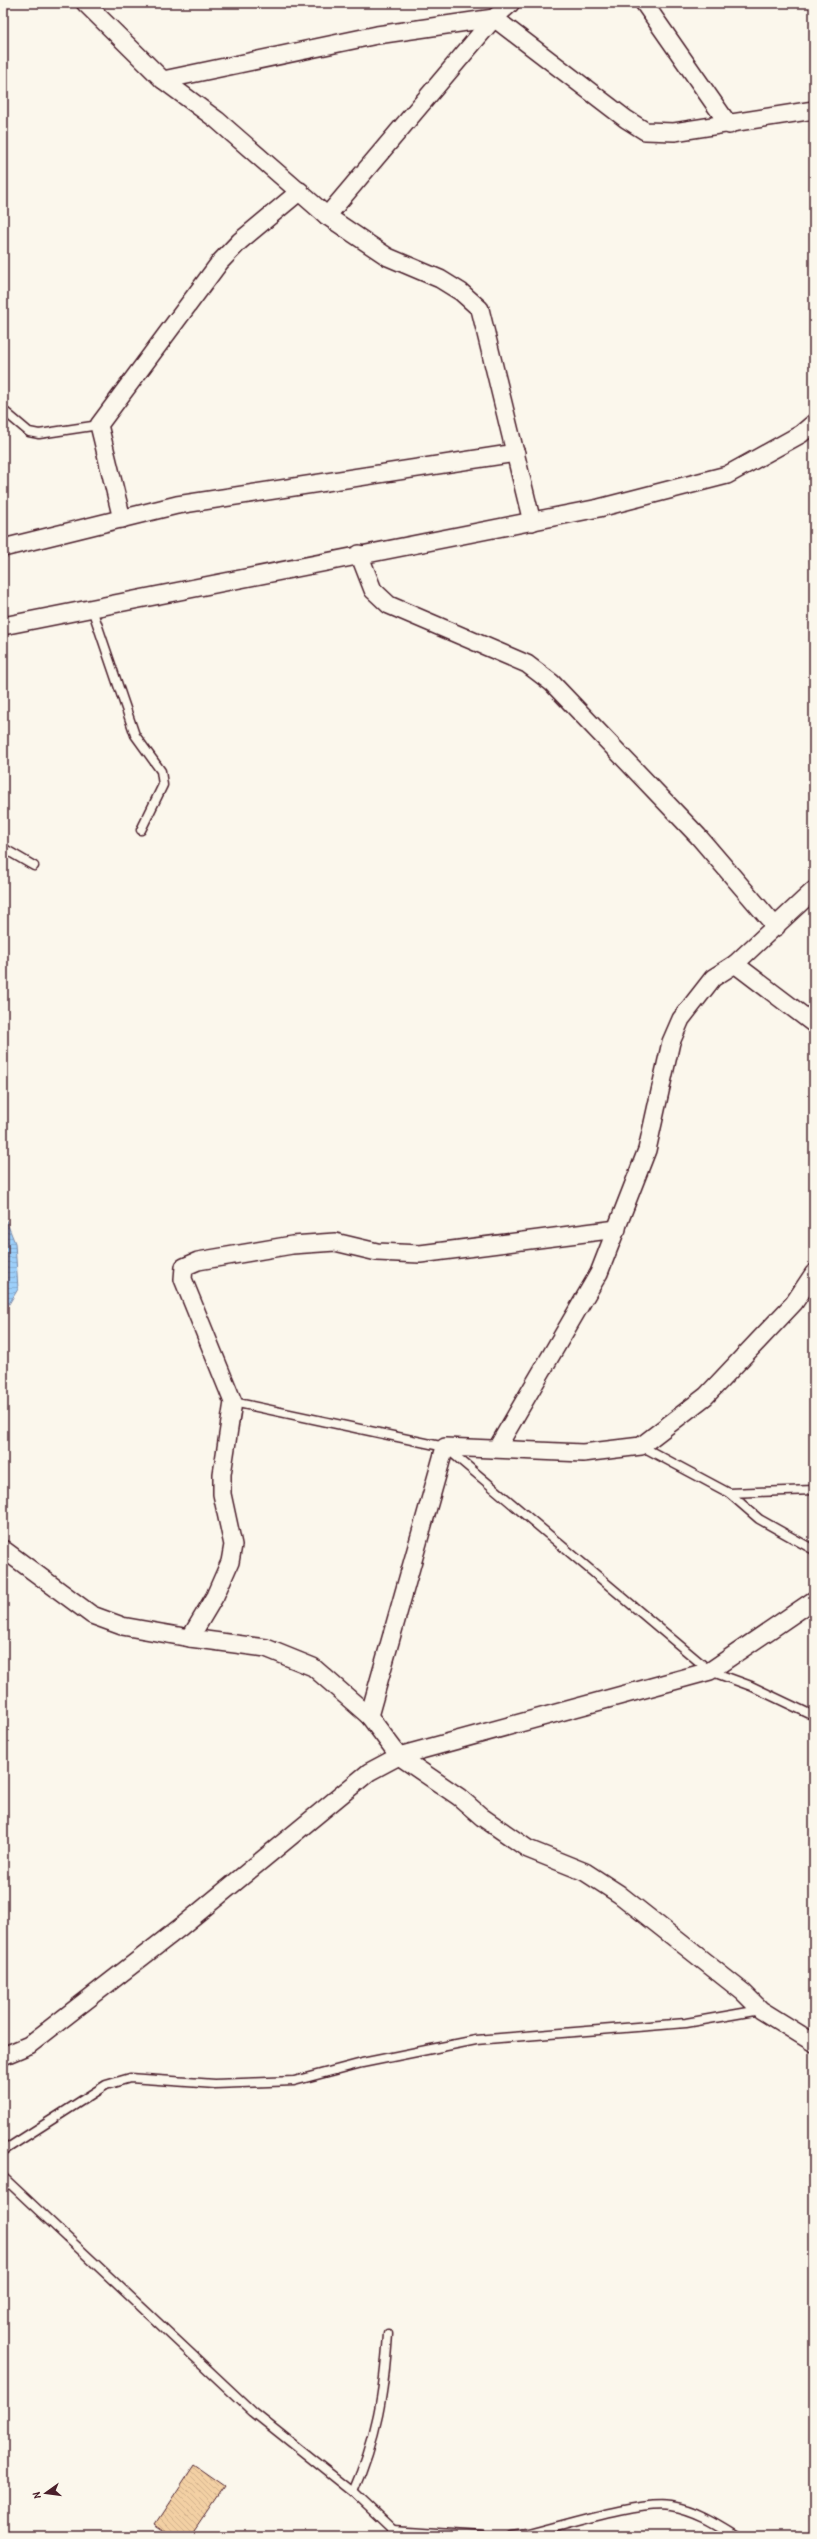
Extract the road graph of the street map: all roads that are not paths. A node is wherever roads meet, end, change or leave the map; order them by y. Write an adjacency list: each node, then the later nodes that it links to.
1 (85, 3): 5 (street)
2 (511, 3): 4 (street)
3 (644, 3): 7 (street)
4 (494, 18): 5 (street); 7 (street); 9 (street)
5 (163, 80): 8 (street)
6 (814, 110): 7 (street)
7 (729, 125)
8 (300, 192): 9 (street); 12 (street)
9 (327, 216): 14 (street)
10 (3, 410): 12 (lane)
11 (814, 423): 13 (street)
12 (99, 425): 15 (street)
13 (808, 437): 16 (street)
14 (516, 453): 15 (street); 16 (street)
15 (122, 519): 17 (street)
16 (532, 522): 18 (street)
17 (3, 548)
18 (359, 554): 19 (street); 25 (street)
19 (92, 609): 20 (street); 21 (lane)
20 (3, 626)
21 (141, 830)
22 (3, 848): 23 (lane)
23 (34, 866)
24 (814, 890): 25 (street)
25 (776, 927): 26 (street)
26 (735, 964): 27 (street); 28 (street)
27 (814, 1024)
28 (617, 1229): 30 (street); 33 (street)
29 (814, 1273): 31 (street)
30 (233, 1402): 32 (lane); 39 (street)
31 (641, 1446): 33 (street); 35 (lane)
32 (445, 1447): 33 (street); 40 (lane); 41 (street)
33 (497, 1448)
34 (814, 1490): 35 (lane)
35 (729, 1493): 37 (lane)
36 (3, 1549): 39 (street)
37 (814, 1550)
38 (814, 1600): 40 (street)
39 (190, 1638): 41 (street)
40 (710, 1671): 42 (lane); 43 (street)
41 (369, 1716): 43 (street)
42 (814, 1716)
43 (399, 1756): 44 (street); 46 (street)
44 (761, 2010): 45 (street); 47 (lane)
45 (814, 2043)
46 (3, 2056)
47 (3, 2151)
48 (3, 2177): 50 (lane)
49 (388, 2334): 50 (lane)
50 (353, 2492): 51 (lane)
51 (393, 2533): 52 (lane)
52 (480, 2536)
53 (512, 2536): 54 (lane)
54 (737, 2536)

